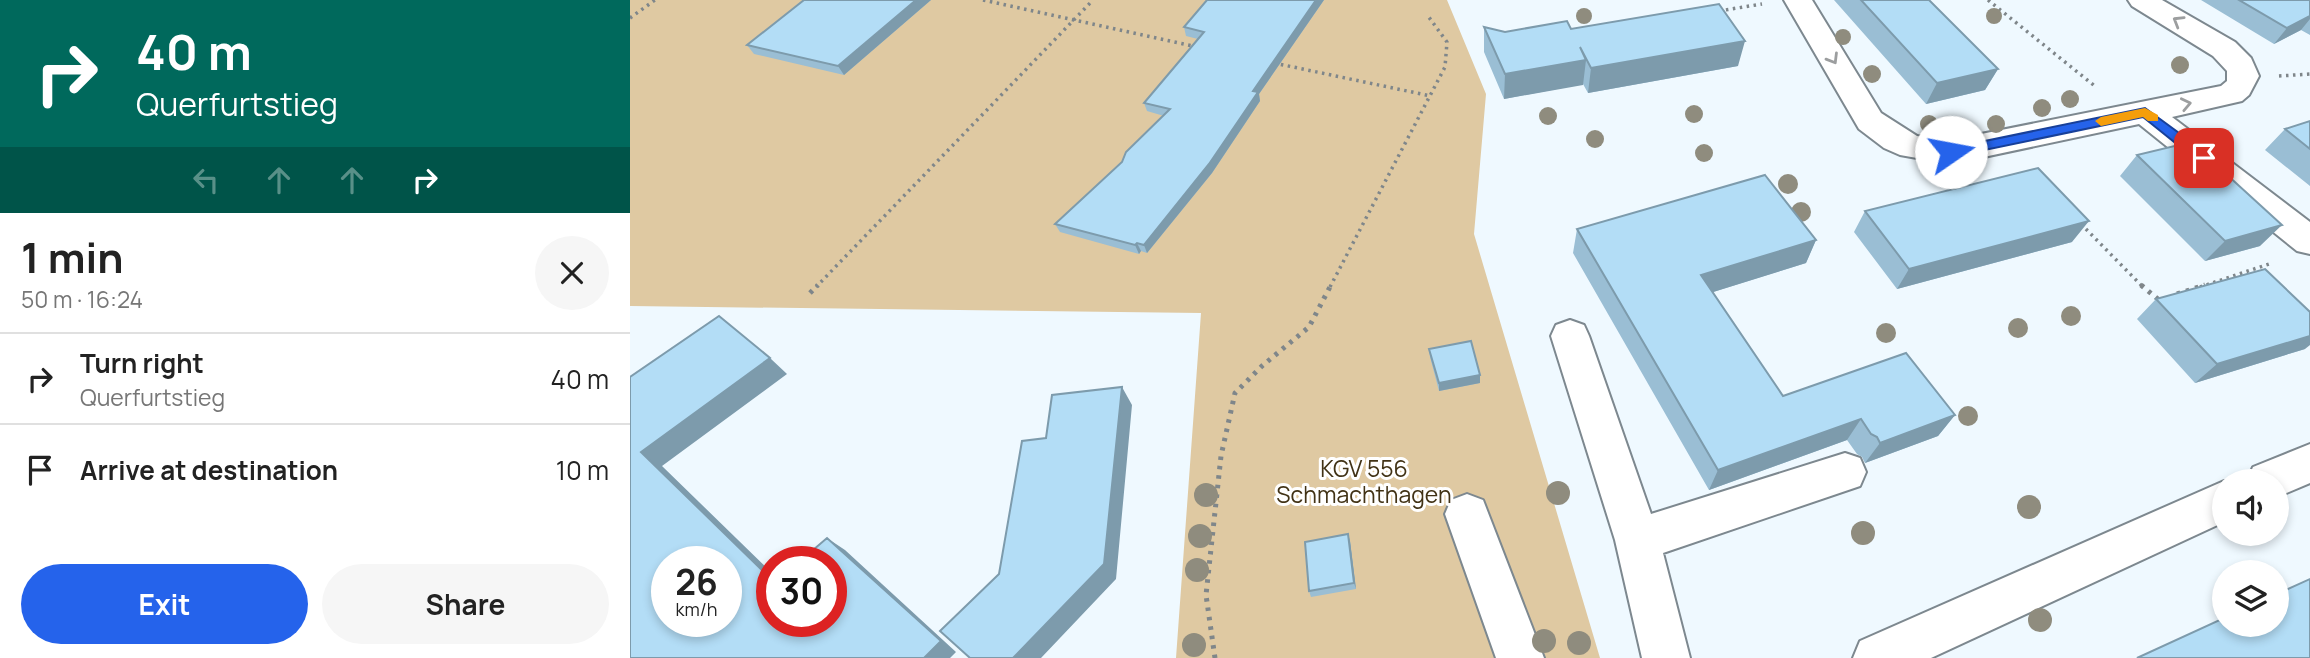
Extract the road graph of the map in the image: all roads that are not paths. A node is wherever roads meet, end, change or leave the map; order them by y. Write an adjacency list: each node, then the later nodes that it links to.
1 (2143, 0): 3 (street, one-way to 1)
2 (1785, 1): 3 (street, one-way to 3)
3 (2138, 113): 4 (street)
4 (2297, 250)
5 (1570, 335): 11 (street)
6 (2310, 463): 8 (street)
7 (1845, 472): 11 (street)
8 (2289, 472)
9 (2212, 506): 14 (street)
10 (1467, 514): 12 (street)
11 (1637, 540): 13 (street)
12 (1520, 658)
13 (1666, 658)
14 (1877, 658)

